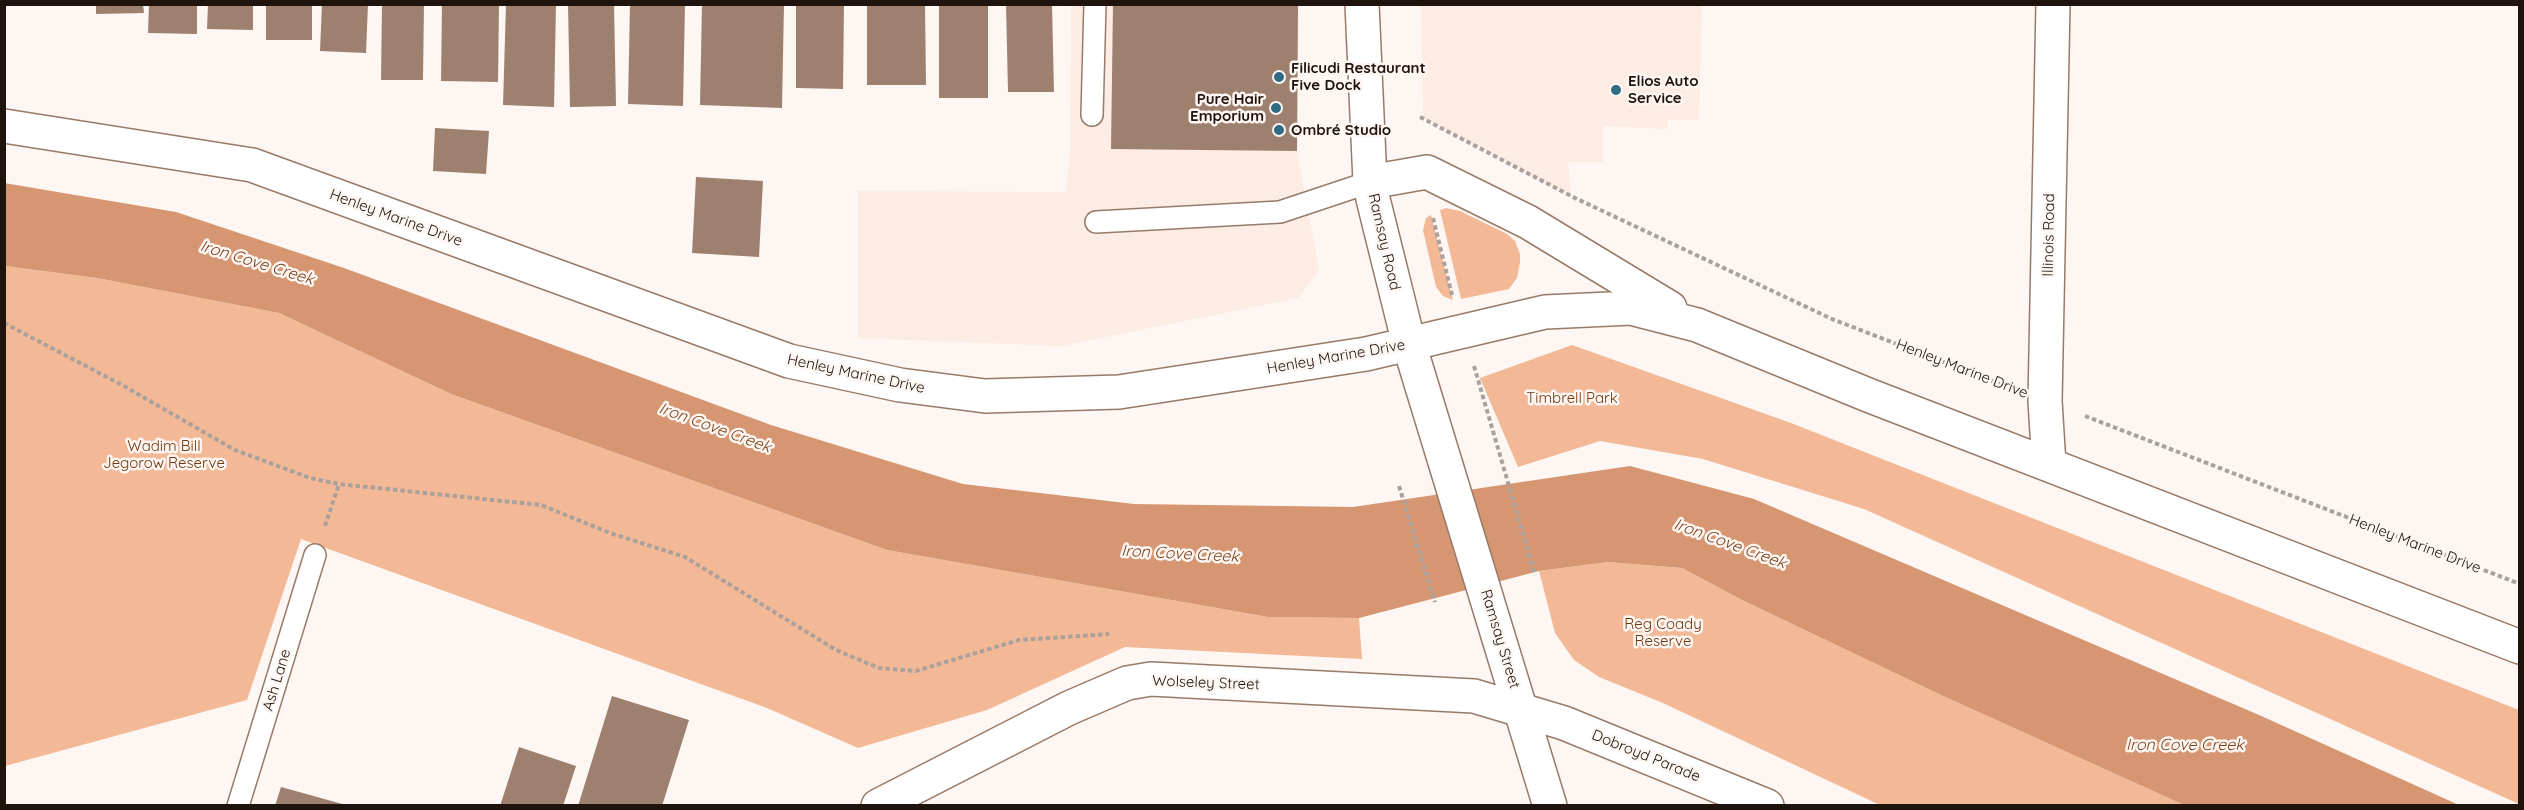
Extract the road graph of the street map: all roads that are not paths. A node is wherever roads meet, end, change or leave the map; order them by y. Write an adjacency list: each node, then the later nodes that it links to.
1 (1095, 4): 4 (lane)
2 (1362, 4): 6 (street, Ramsay Road)
3 (2053, 4): 10 (street, Illinois Road)
4 (1092, 115)
5 (4, 126): 9 (street, Henley Marine Drive)
6 (1370, 182): 7 (lane); 8 (street, Henley Marine Drive); 9 (street, Ramsay Road)
7 (1096, 222)
8 (1697, 325): 9 (street, Henley Marine Drive); 10 (street, Henley Marine Drive)
9 (1409, 344): 11 (street, Ramsay Road)
10 (2049, 465): 13 (street, Henley Marine Drive)
11 (1449, 472): 14 (street, Ramsay Street)
12 (315, 555): 15 (lane, Ash Lane)
13 (2520, 648)
14 (1524, 712): 16 (street, Wolseley Street); 17 (street, Ramsay Street); 18 (street, Dobroyd Parade)
15 (238, 806)
16 (878, 806)
17 (1550, 806)
18 (1767, 806)

